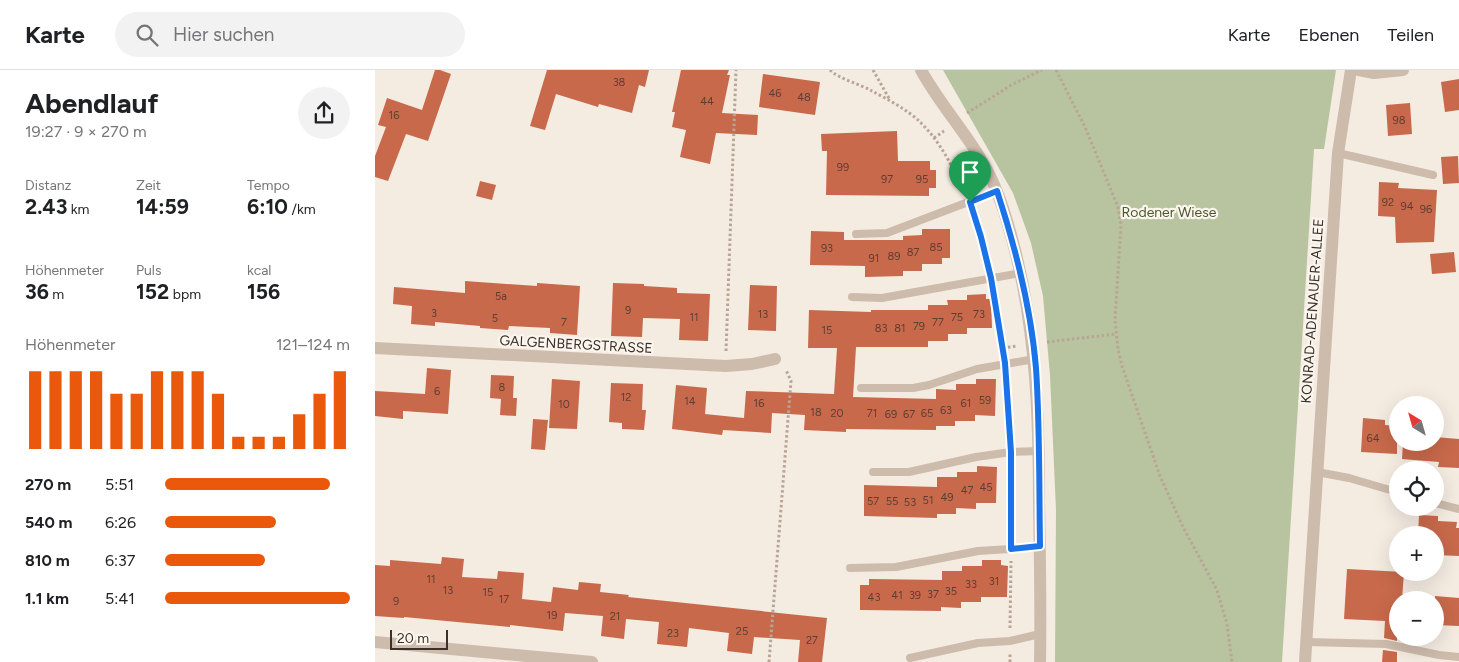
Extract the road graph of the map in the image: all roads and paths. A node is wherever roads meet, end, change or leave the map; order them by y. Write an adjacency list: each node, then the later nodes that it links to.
1 (736, 70): 28 (path)
2 (830, 70): 10 (path)
3 (873, 70): 10 (path)
4 (921, 70): 14 (street)
5 (1042, 70): 11 (path)
6 (1056, 70): 20 (path)
7 (1351, 70): 12 (street, KONRAD-ADENAUER-ALLEE)
8 (1359, 70): 9 (street)
9 (1403, 70)
10 (890, 100): 15 (path)
11 (973, 108)
12 (1338, 153): 13 (lane); 33 (street, KONRAD-ADENAUER-ALLEE)
13 (1433, 175)
14 (997, 191): 15 (lane); 17 (street)
15 (970, 202): 16 (lane); 18 (path)
16 (856, 234)
17 (1021, 273): 18 (lane); 26 (street)
18 (991, 278): 19 (lane); 24 (path)
19 (852, 297)
20 (1116, 334): 21 (path); 50 (path)
21 (1040, 343)
22 (1018, 346): 24 (path)
23 (375, 348): 28 (street, GALGENBERGSTRASSE)
24 (1003, 348): 27 (path)
25 (775, 359): 28 (street, GALGENBERGSTRASSE); 47 (path)
26 (1035, 360): 27 (lane); 30 (street)
27 (1005, 363): 29 (lane); 31 (path)
28 (726, 366)
29 (861, 388)
30 (1039, 451): 31 (lane); 37 (street)
31 (1011, 452): 32 (lane); 38 (path)
32 (873, 472)
33 (1317, 472): 34 (lane); 43 (street, KONRAD-ADENAUER-ALLEE)
34 (1389, 490)
35 (1444, 504): 36 (lane)
36 (1459, 508)
37 (1040, 546): 38 (lane); 40 (street)
38 (1011, 549): 39 (lane); 41 (path)
39 (850, 568)
40 (1040, 634): 41 (lane); 49 (street)
41 (1010, 641): 45 (lane); 48 (path)
42 (375, 642): 46 (street)
43 (1307, 642): 44 (lane); 51 (street, KONRAD-ADENAUER-ALLEE)
44 (1459, 657)
45 (910, 658)
46 (592, 662)
47 (769, 662)
48 (1010, 662)
49 (1040, 662)
50 (1232, 662)
51 (1305, 662)

